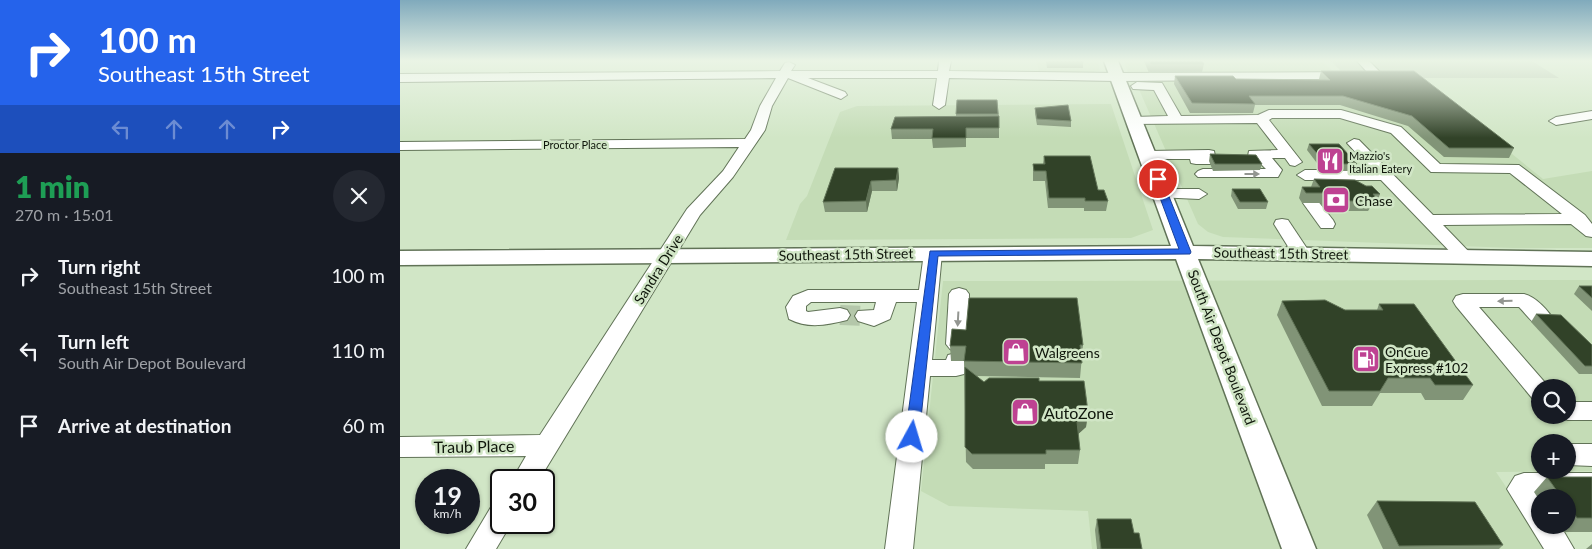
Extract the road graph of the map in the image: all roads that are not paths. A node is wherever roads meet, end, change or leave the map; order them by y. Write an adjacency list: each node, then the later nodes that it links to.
1 (778, 87): 13 (street, Sandra Drive)
2 (823, 87): 6 (street)
3 (941, 87): 7 (street)
4 (1121, 87): 11 (main road, South Air Depot Boulevard)
5 (1158, 87): 10 (street)
6 (841, 95)
7 (938, 104)
8 (1592, 115): 12 (street)
9 (1261, 119): 10 (street); 16 (street); 24 (street)
10 (1177, 120): 11 (street)
11 (1134, 121): 17 (main road, South Air Depot Boulevard)
12 (1556, 121)
13 (749, 143): 15 (street, Proctor Place); 32 (street, Sandra Drive)
14 (1354, 143): 21 (street)
15 (400, 146)
16 (1288, 154): 17 (street); 20 (street)
17 (1148, 155): 22 (main road, South Air Depot Boulevard)
18 (1196, 160): 19 (street, one-way to 18)
19 (1203, 174)
20 (1305, 175): 21 (street); 27 (street)
21 (1384, 175): 25 (street)
22 (1163, 194): 23 (street); 29 (main road, South Air Depot Boulevard)
23 (1199, 194)
24 (1574, 219): 25 (street); 28 (street)
25 (1428, 220): 33 (street)
26 (1282, 224): 31 (street)
27 (1327, 224)
28 (1592, 232)
29 (1186, 252): 30 (main road, Southeast 15th Street); 31 (main road, Southeast 15th Street); 58 (main road, South Air Depot Boulevard)
30 (933, 253): 32 (main road, Southeast 15th Street); 37 (street)
31 (1301, 253): 33 (main road, Southeast 15th Street)
32 (667, 256): 34 (main road, Southeast 15th Street); 47 (street, Sandra Drive)
33 (1465, 257): 35 (main road, Southeast 15th Street)
34 (400, 258)
35 (1592, 259)
36 (960, 294): 42 (street, one-way to 42)
37 (928, 296): 38 (street); 43 (street)
38 (886, 297): 39 (street); 40 (street)
39 (833, 320)
40 (867, 320)
41 (1545, 322): 44 (street, one-way to 44)
42 (956, 352): 43 (street)
43 (920, 368): 57 (street)
44 (1531, 382)
45 (1576, 411): 46 (street)
46 (1592, 411)
47 (547, 445): 48 (street, Traub Place); 51 (street, Sandra Drive)
48 (400, 447)
49 (1576, 455): 50 (street)
50 (1592, 455)
51 (531, 469)
52 (1592, 484): 53 (street)
53 (1531, 506)
54 (490, 533): 56 (street)
55 (1550, 534): 59 (street)
56 (480, 549)
57 (899, 549)
58 (1299, 549)
59 (1560, 549)

